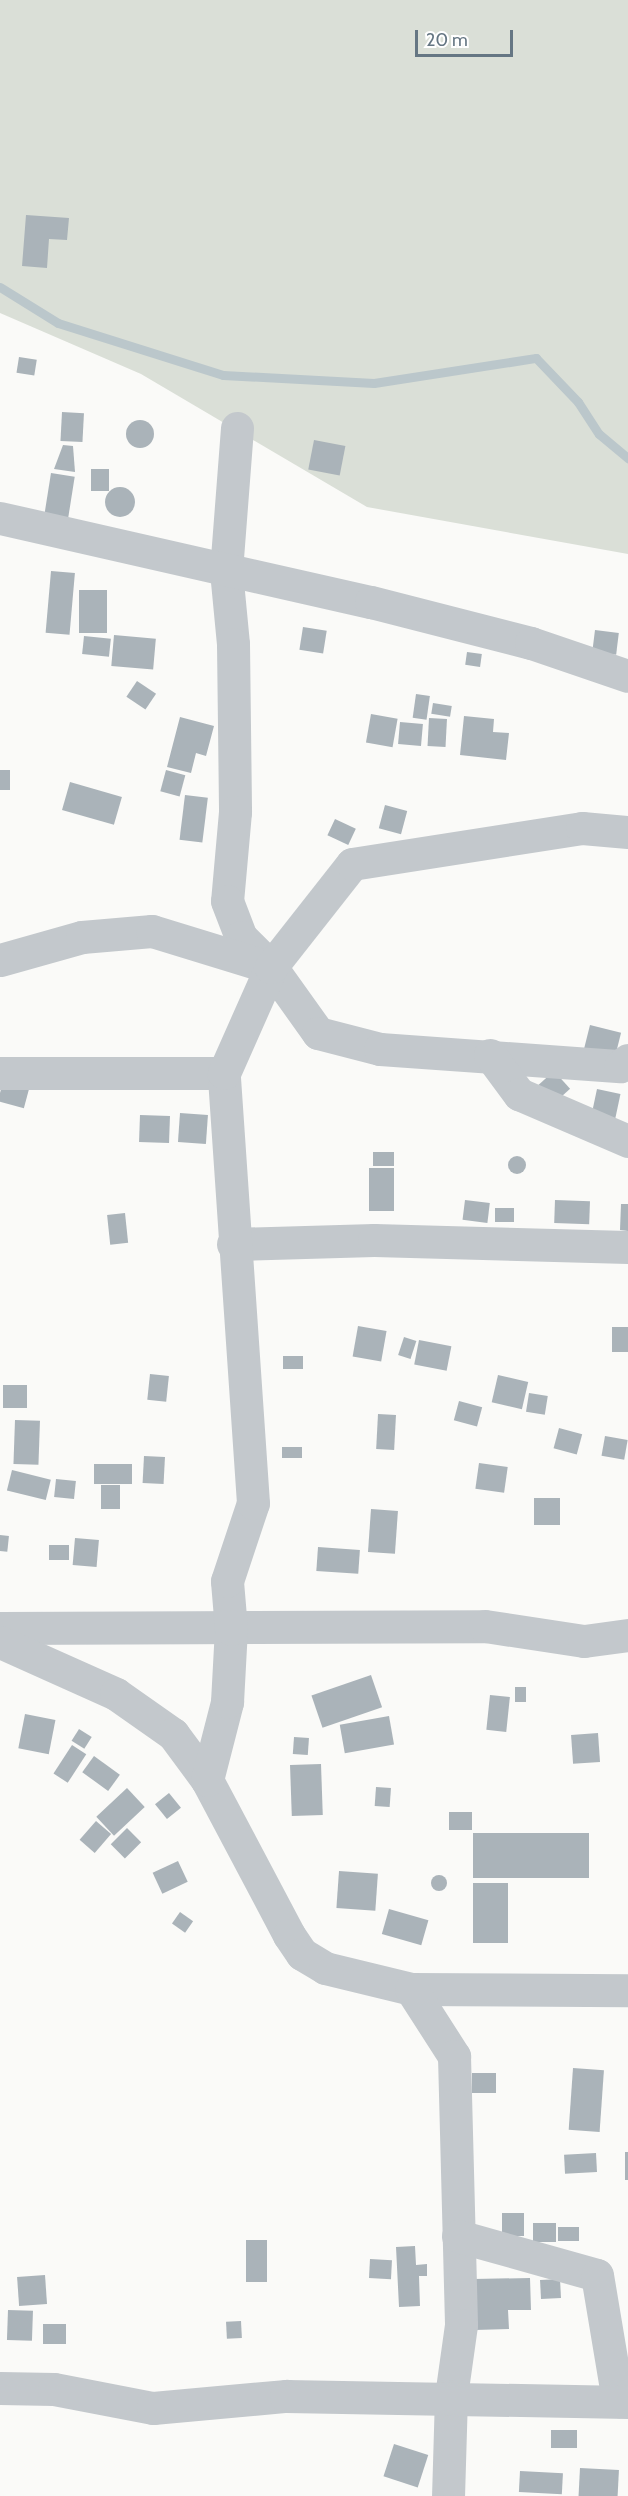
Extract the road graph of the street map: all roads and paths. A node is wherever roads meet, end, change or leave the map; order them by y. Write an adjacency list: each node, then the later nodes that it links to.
1 (237, 428): 3 (street)
2 (0, 518): 3 (street)
3 (226, 571): 4 (street); 7 (street)
4 (628, 676)
5 (628, 832): 7 (street)
6 (0, 960): 7 (street)
7 (271, 967): 8 (street); 11 (street)
8 (490, 1055): 9 (street); 12 (street)
9 (628, 1060)
10 (0, 1073): 11 (street)
11 (224, 1073): 13 (street)
12 (628, 1141)
13 (233, 1244): 14 (street); 16 (street)
14 (628, 1247)
15 (0, 1628): 16 (street)
16 (231, 1629): 17 (street); 19 (street)
17 (628, 1635)
18 (0, 1642): 19 (street)
19 (207, 1780): 20 (street)
20 (411, 1989): 21 (street); 22 (street)
21 (628, 1989)
22 (458, 2236): 24 (street); 25 (street)
23 (0, 2388): 24 (street)
24 (451, 2396): 25 (street); 26 (street)
25 (623, 2401)
26 (448, 2496)

